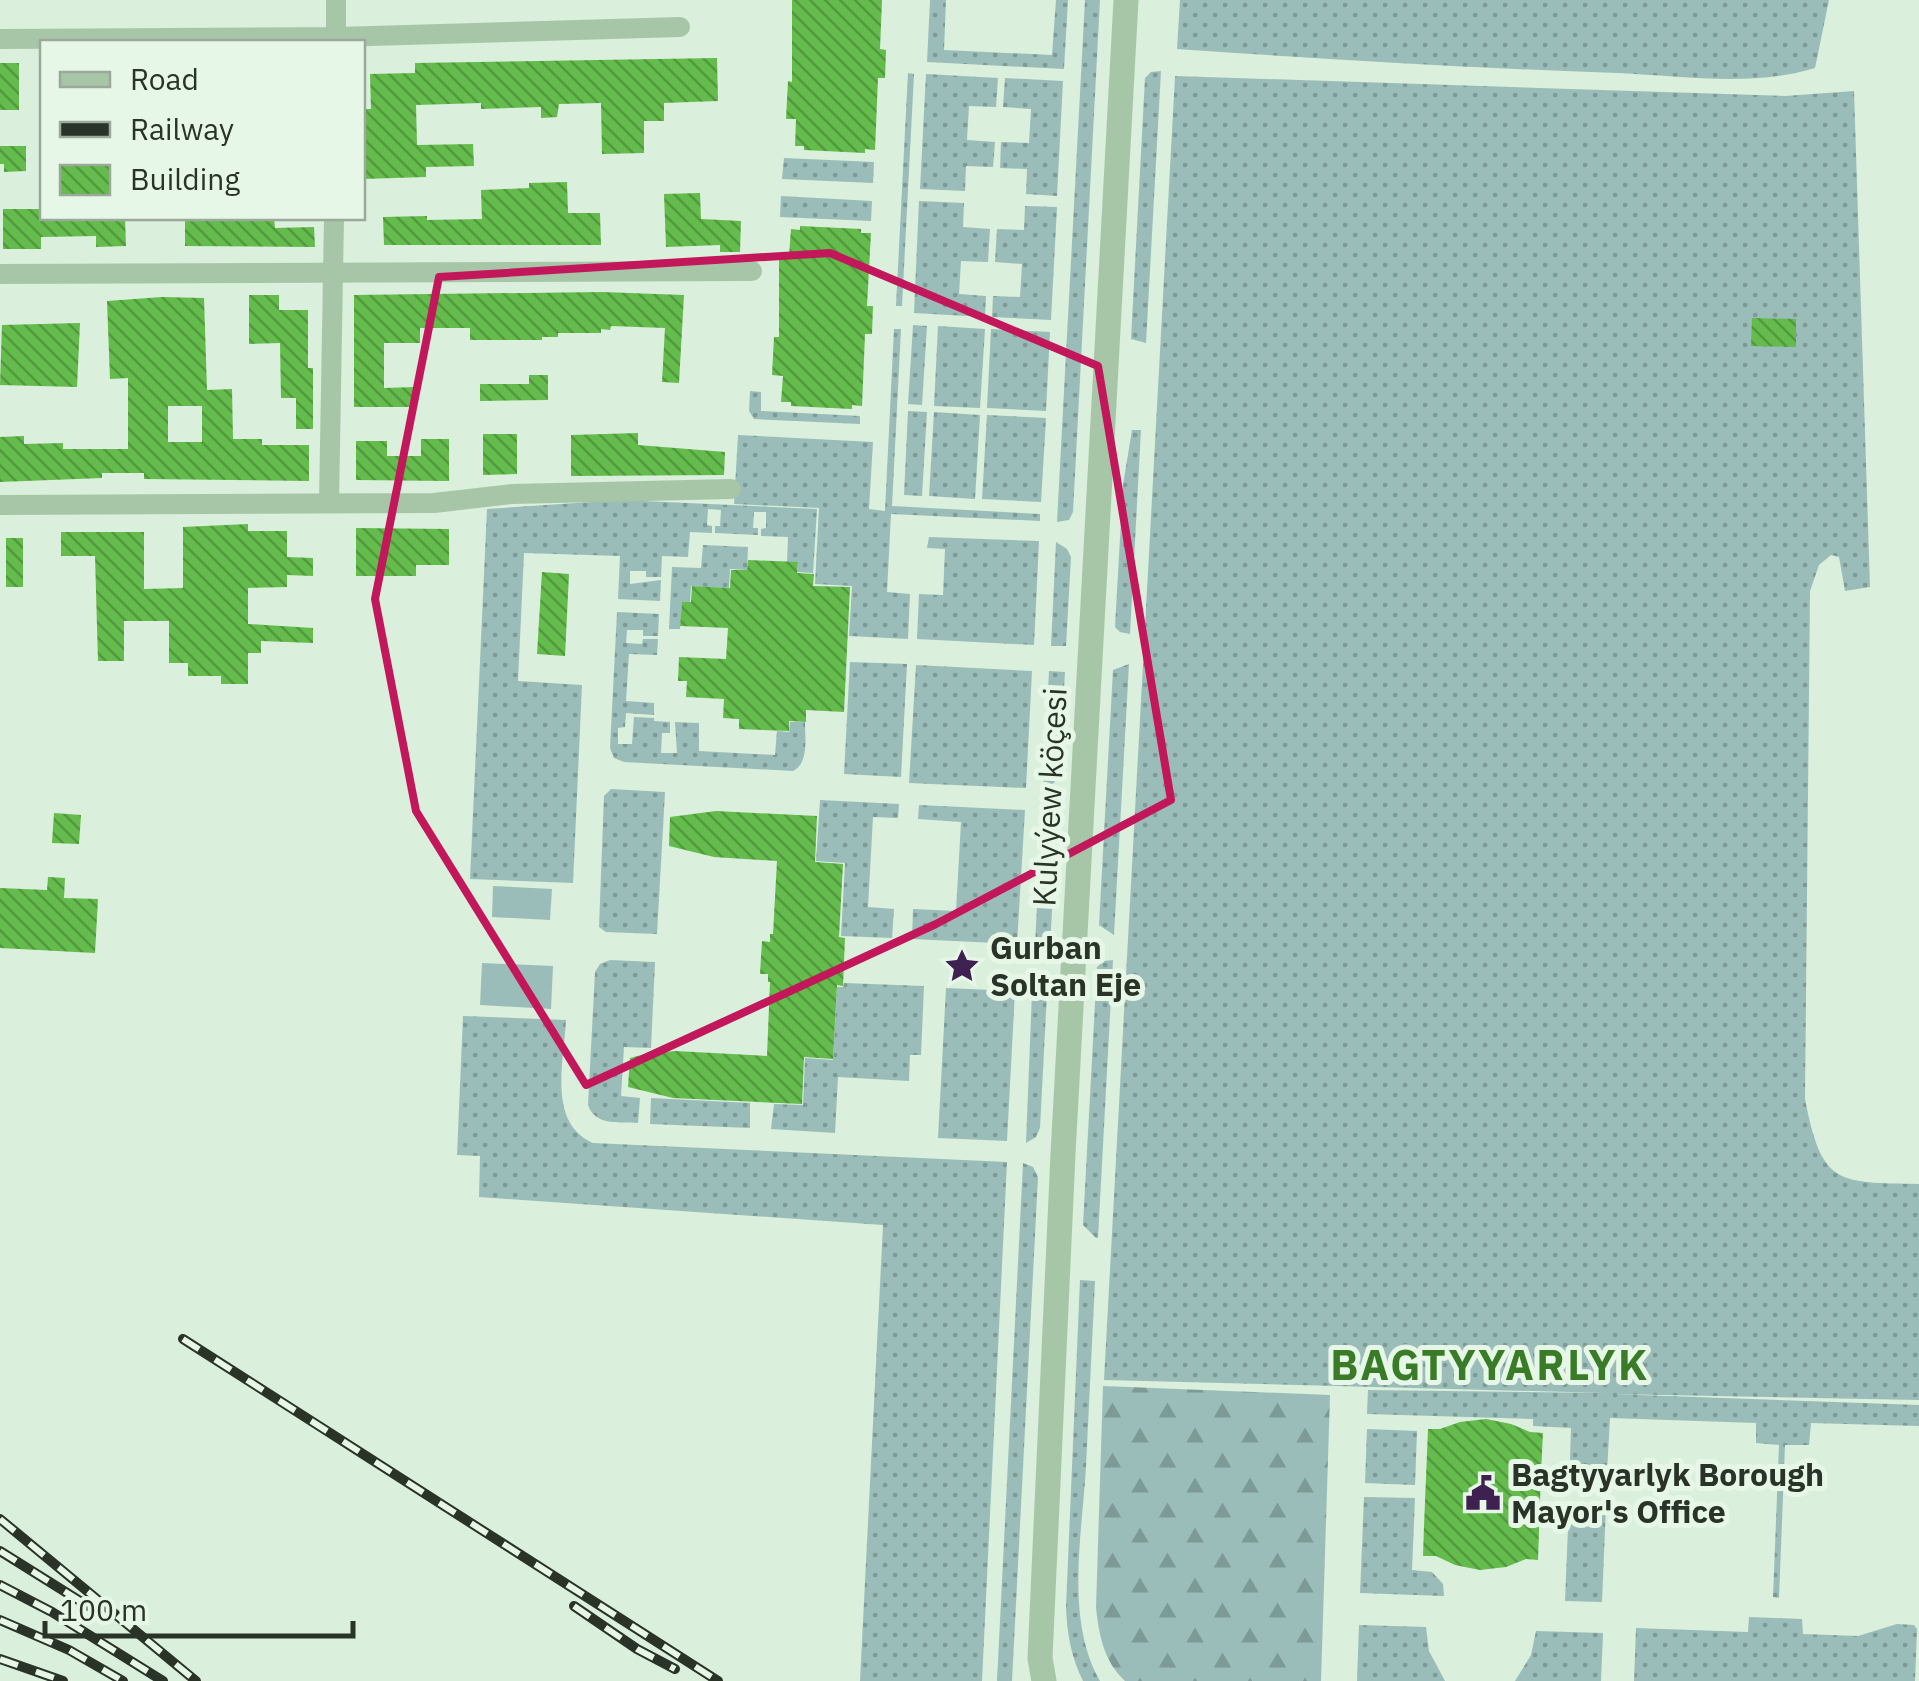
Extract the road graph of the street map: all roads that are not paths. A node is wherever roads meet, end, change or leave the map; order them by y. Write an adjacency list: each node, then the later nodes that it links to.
1 (336, 0): 5 (street)
2 (1126, 0): 13 (street, Kulyýew köçesi)
3 (680, 27): 5 (street)
4 (0, 39): 5 (street)
5 (336, 40)
6 (334, 220): 8 (street)
7 (752, 271): 8 (street)
8 (333, 272): 9 (street); 11 (street)
9 (0, 274)
10 (731, 489): 11 (street)
11 (329, 503): 12 (street)
12 (0, 505)
13 (1040, 1673)

